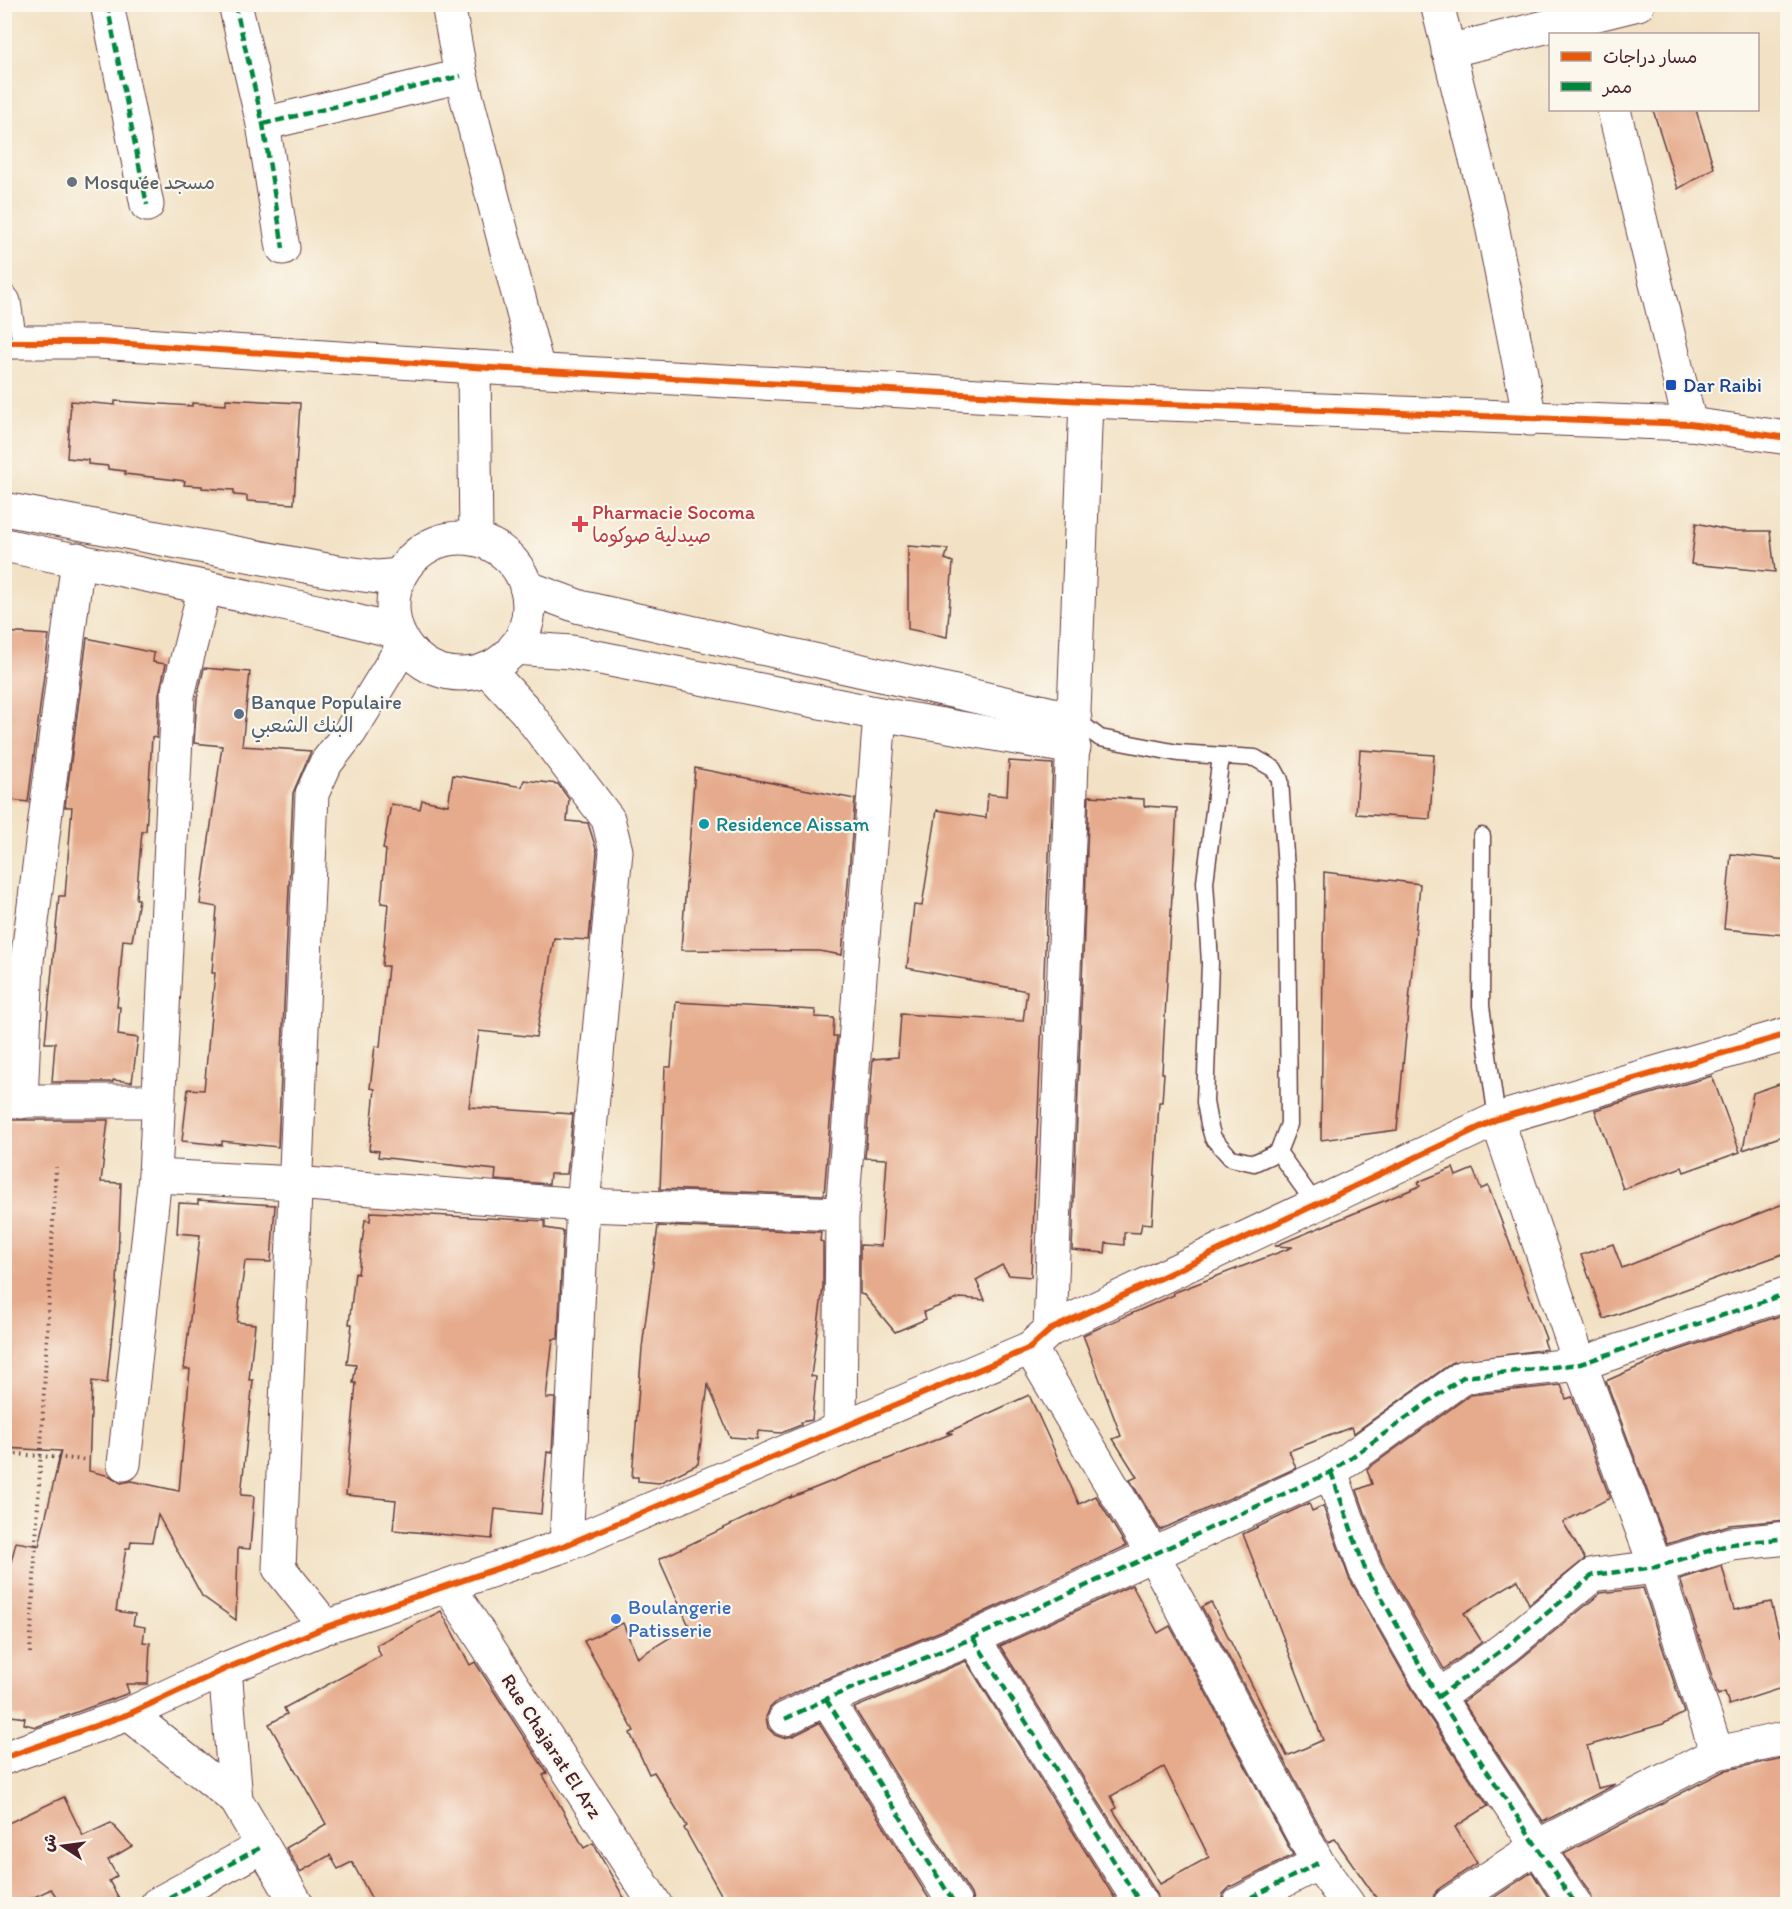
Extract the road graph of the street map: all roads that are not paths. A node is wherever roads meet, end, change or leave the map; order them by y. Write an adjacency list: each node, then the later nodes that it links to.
1 (235, 4): 10 (street)
2 (448, 4): 8 (street)
3 (1437, 4): 7 (street)
4 (1638, 4): 6 (street)
5 (109, 5): 11 (street)
6 (1592, 19): 7 (street)
7 (1448, 51): 18 (street)
8 (461, 76): 10 (street); 16 (street)
9 (1614, 111): 19 (street)
10 (262, 124): 12 (street)
11 (147, 205)
12 (283, 248)
13 (4, 302): 14 (street)
14 (7, 342): 15 (street)
15 (474, 367): 16 (street); 22 (street)
16 (538, 370): 17 (street)
17 (1086, 401): 18 (street); 32 (street)
18 (1530, 419): 19 (street)
19 (1690, 424): 20 (street)
20 (1788, 438)
21 (4, 509): 25 (street)
22 (476, 539): 25 (street); 27 (street)
23 (4, 545): 24 (street)
24 (78, 559): 26 (street); 36 (street)
25 (400, 576): 28 (street)
26 (204, 587): 28 (street); 37 (street)
27 (526, 587): 29 (street); 32 (street)
28 (401, 638): 30 (street); 41 (street)
29 (514, 648): 30 (street); 31 (street)
30 (487, 669): 42 (street)
31 (880, 714): 32 (street); 44 (street)
32 (1083, 735): 33 (lane); 46 (street)
33 (1221, 756): 39 (lane); 39 (lane)
34 (1482, 836): 38 (lane)
35 (1788, 1034): 38 (street)
36 (13, 1101): 37 (street)
37 (159, 1101): 40 (street)
38 (1497, 1119): 43 (street); 47 (street)
39 (1278, 1152): 43 (lane)
40 (155, 1176): 41 (street); 49 (street)
41 (294, 1183): 42 (street); 56 (street)
42 (583, 1205): 44 (street); 52 (street)
43 (1316, 1205): 46 (street)
44 (842, 1214): 48 (street)
45 (1788, 1293): 47 (street)
46 (1040, 1339): 48 (street); 53 (street)
47 (1580, 1364): 50 (street); 54 (street)
48 (840, 1428): 52 (street)
49 (124, 1464)
50 (1331, 1472): 53 (street); 59 (street)
51 (1788, 1538): 54 (street)
52 (566, 1545): 55 (street)
53 (1152, 1553): 57 (street); 69 (street)
54 (1656, 1567): 59 (street); 64 (street)
55 (449, 1587): 56 (street); 72 (street, Rue Chajarat El Arz)
56 (326, 1627): 58 (street)
57 (973, 1638): 60 (street); 74 (street)
58 (225, 1669): 61 (street); 66 (street)
59 (1438, 1697): 68 (street)
60 (826, 1698): 62 (street); 73 (street)
61 (129, 1714): 65 (street); 66 (street)
62 (785, 1719)
63 (1788, 1738): 64 (street)
64 (1718, 1753): 68 (street)
65 (4, 1758)
66 (236, 1800): 67 (street)
67 (263, 1846): 70 (street); 71 (street)
68 (1536, 1847): 77 (street); 78 (street)
69 (1318, 1863): 75 (street); 76 (street)
70 (157, 1905)
71 (297, 1905)
72 (655, 1905)
73 (954, 1905)
74 (1141, 1905)
75 (1239, 1905)
76 (1348, 1905)
77 (1450, 1905)
78 (1575, 1905)

